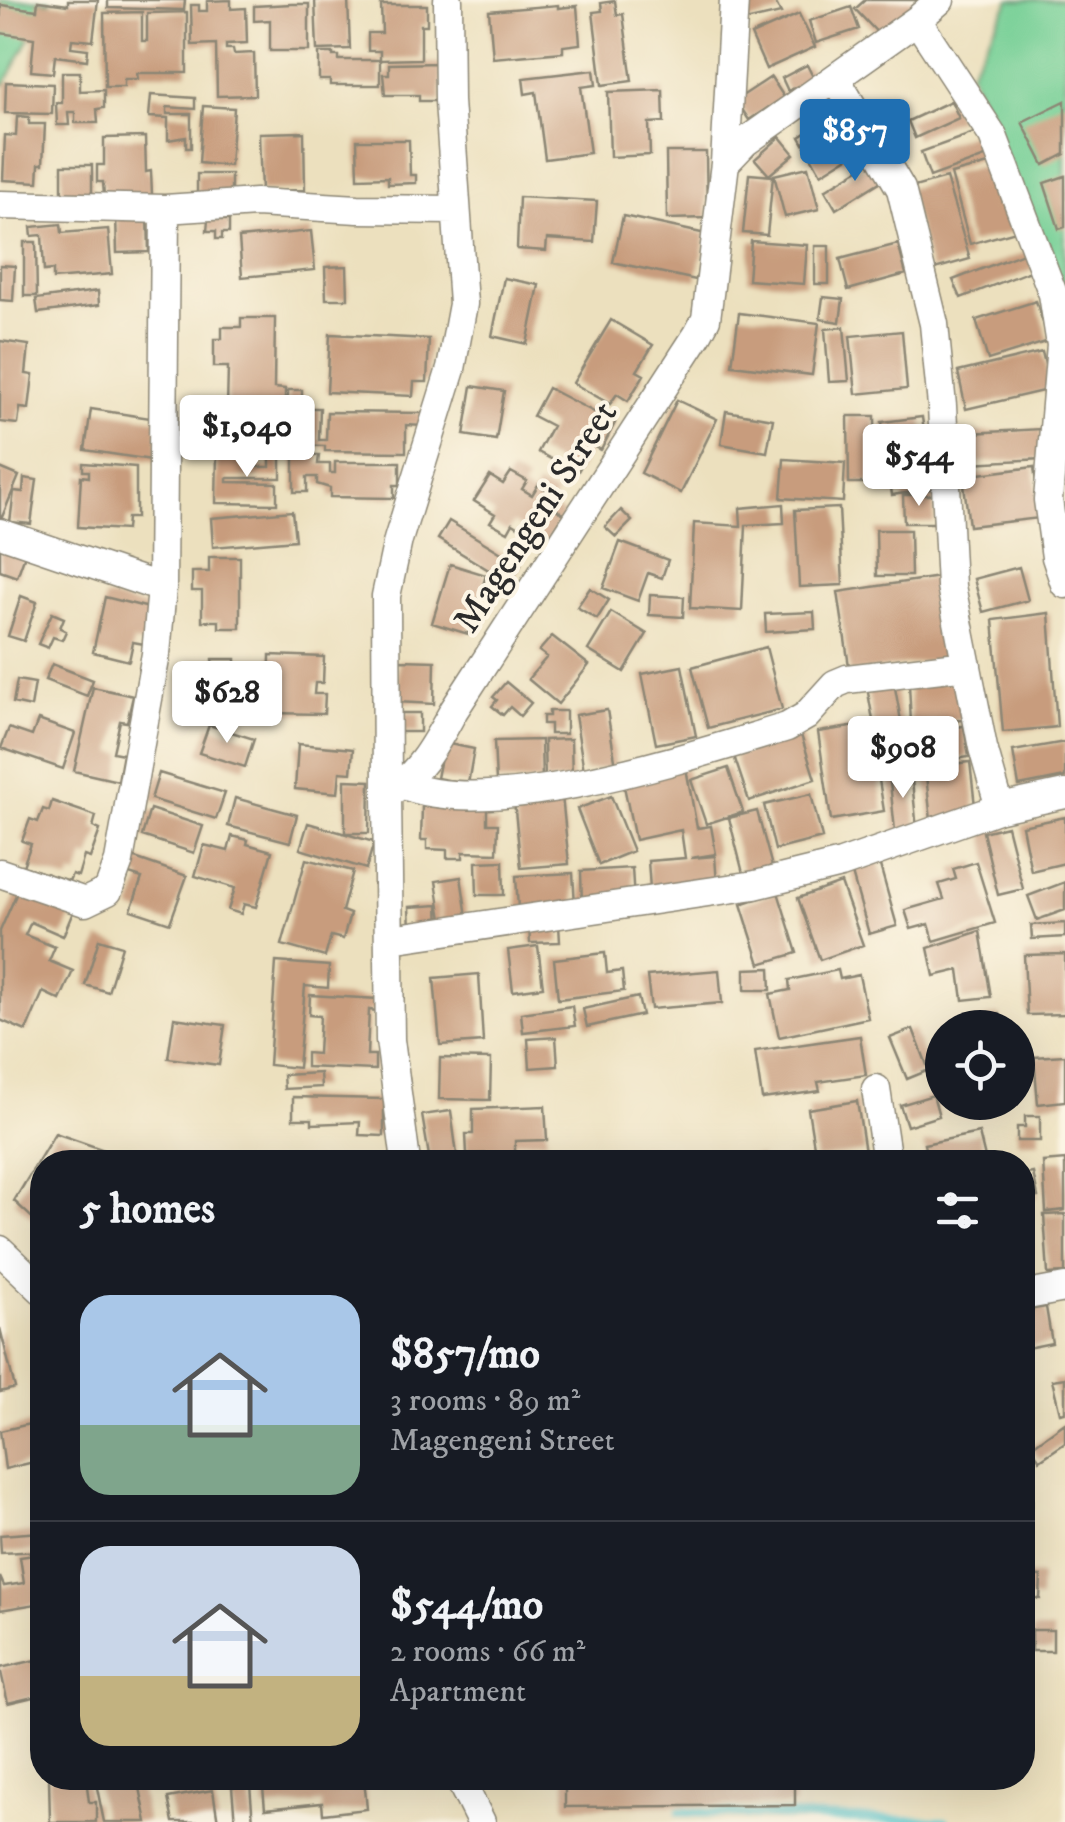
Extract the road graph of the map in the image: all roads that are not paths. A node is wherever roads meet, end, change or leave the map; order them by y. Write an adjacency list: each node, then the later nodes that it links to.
1 (448, 0): 9 (street)
2 (734, 0): 6 (street, Magengeni Street)
3 (940, 0): 4 (street)
4 (917, 20): 5 (street); 11 (street)
5 (836, 79): 6 (street); 13 (street)
6 (724, 163): 14 (street, Magengeni Street)
7 (0, 205): 8 (street)
8 (165, 208): 9 (street); 12 (street)
9 (455, 210): 14 (street)
10 (0, 534): 12 (street)
11 (1065, 584)
12 (162, 588): 17 (street)
13 (967, 665): 14 (street); 16 (street)
14 (395, 789): 18 (street)
15 (1065, 794): 16 (street)
16 (1000, 808): 18 (street)
17 (0, 873)
18 (391, 939): 20 (street)
19 (876, 1089): 21 (street)
20 (404, 1150)
21 (885, 1150)
22 (0, 1250): 23 (street)
23 (30, 1273)
24 (1065, 1288): 25 (street)
25 (1035, 1294)
26 (465, 1790): 27 (street)
27 (481, 1822)

